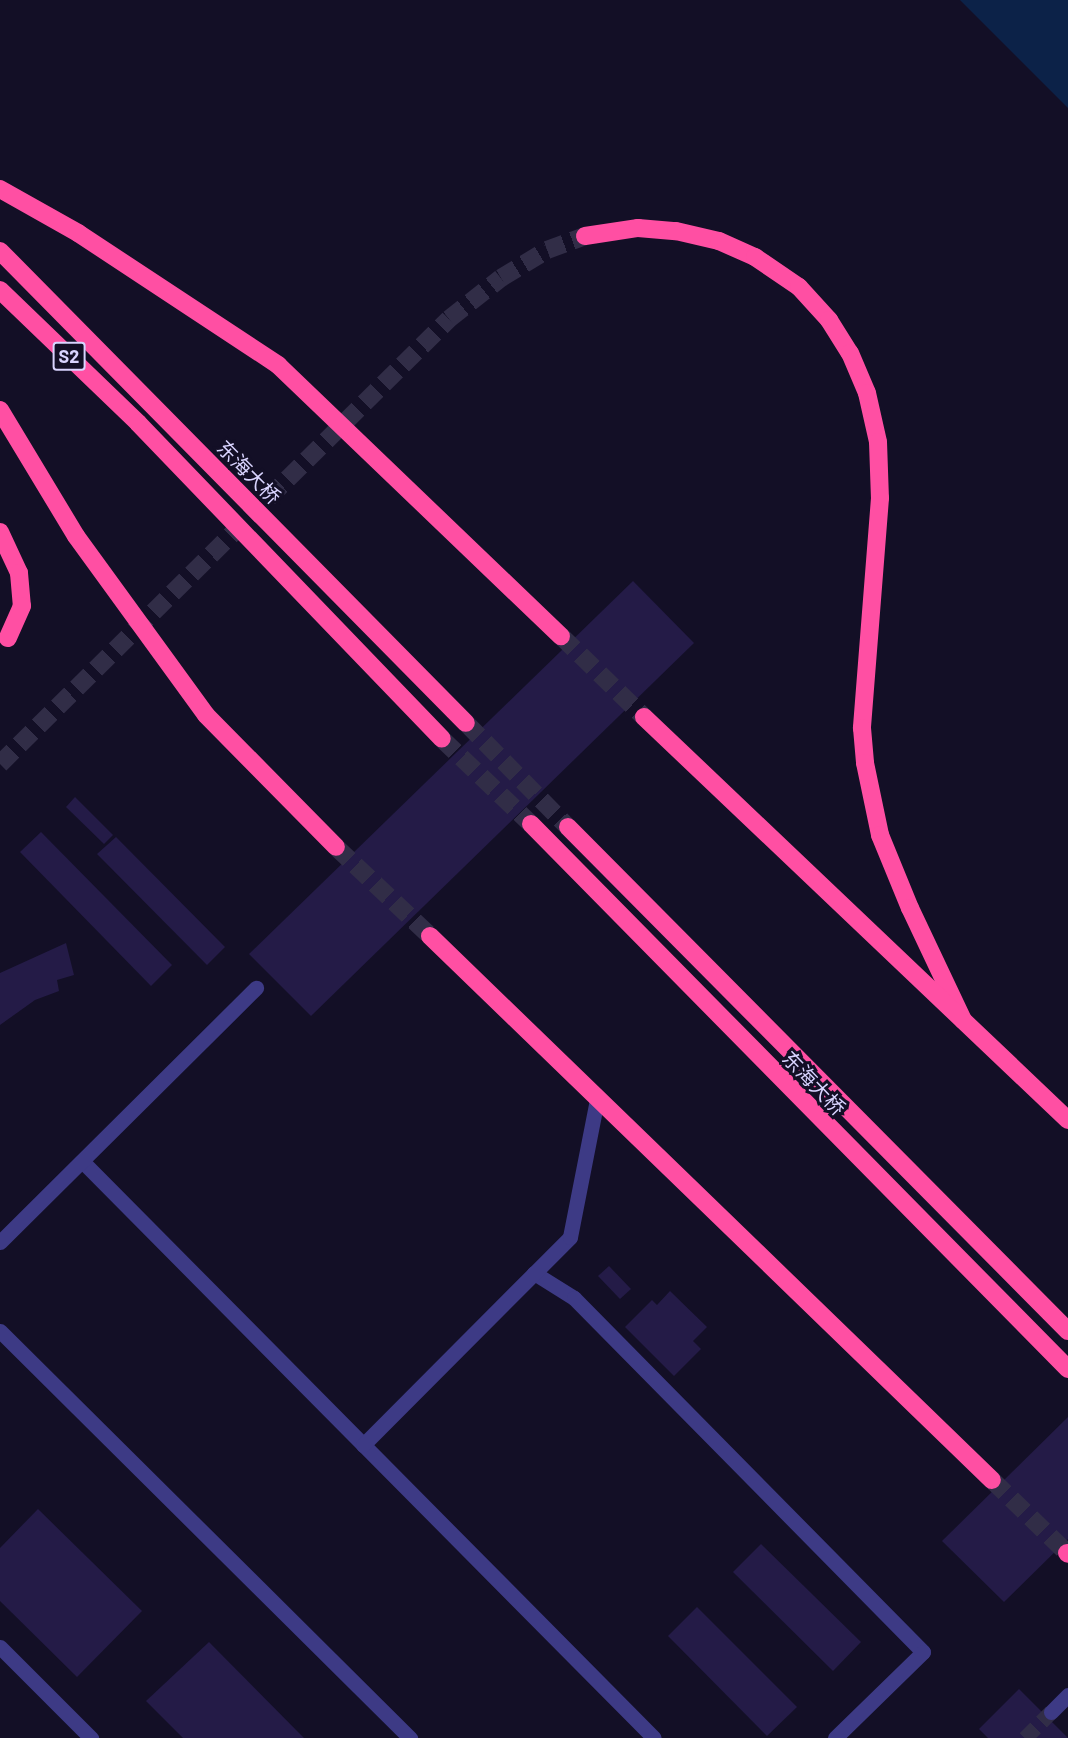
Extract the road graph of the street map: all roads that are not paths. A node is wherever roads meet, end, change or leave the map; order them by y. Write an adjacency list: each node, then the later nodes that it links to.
1 (0, 189): 7 (highway)
2 (585, 236): 17 (highway)
3 (0, 251): 10 (highway, 东海大桥)
4 (0, 290): 11 (highway, S2)
5 (0, 410): 14 (highway)
6 (0, 532): 8 (highway)
7 (561, 636)
8 (4, 644)
9 (644, 717): 17 (highway)
10 (466, 723)
11 (442, 739)
12 (531, 824): 25 (highway, 东海大桥)
13 (568, 827): 24 (highway, 东海大桥)
14 (336, 847)
15 (430, 936): 18 (highway)
16 (256, 988): 20 (lane)
17 (963, 1020): 19 (highway)
18 (597, 1099): 22 (lane); 27 (highway)
19 (1068, 1120)
20 (82, 1161): 21 (lane); 26 (lane)
21 (0, 1242)
22 (534, 1273): 26 (lane); 34 (lane)
23 (0, 1331): 32 (lane)
24 (1068, 1331)
25 (1068, 1370)
26 (363, 1445): 33 (lane)
27 (992, 1480)
28 (0, 1647): 31 (lane)
29 (1068, 1695): 30 (lane)
30 (1051, 1712)
31 (91, 1738)
32 (410, 1738)
33 (654, 1738)
34 (835, 1738)

